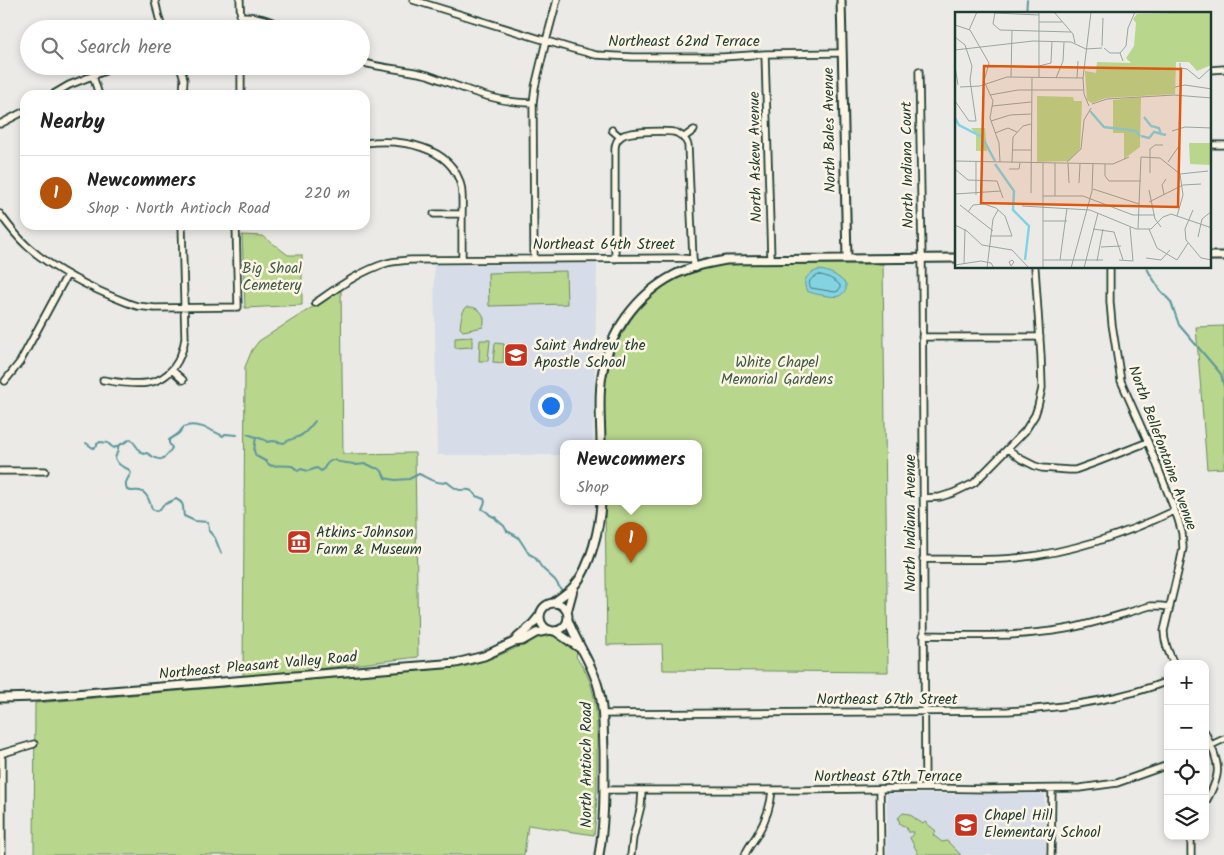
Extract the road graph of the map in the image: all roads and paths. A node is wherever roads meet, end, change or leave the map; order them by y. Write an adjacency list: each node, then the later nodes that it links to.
1 (155, 0): 7 (street)
2 (240, 0): 6 (street)
3 (413, 0): 10 (street, Northeast 62nd Terrace)
4 (557, 0): 10 (street)
5 (841, 0): 11 (street, North Bales Avenue)
6 (240, 16): 8 (street); 9 (street)
7 (160, 20)
8 (240, 20)
9 (269, 20)
10 (546, 41): 12 (street, Northeast 62nd Terrace); 22 (street)
11 (842, 53): 12 (street, Northeast 62nd Terrace); 41 (street, North Bales Avenue)
12 (765, 54): 40 (street, North Askew Avenue)
13 (370, 64): 22 (street)
14 (919, 71): 42 (street, North Indiana Court)
15 (183, 75): 20 (street)
16 (241, 75): 21 (street)
17 (93, 76): 18 (street); 19 (street)
18 (60, 90)
19 (97, 90)
20 (183, 90)
21 (241, 90)
22 (533, 103): 37 (street)
23 (20, 114): 24 (street)
24 (0, 124)
25 (612, 130): 27 (street)
26 (694, 130): 28 (street)
27 (620, 137): 28 (street); 38 (street)
28 (683, 138): 39 (street)
29 (370, 144): 32 (street)
30 (0, 214): 46 (street)
31 (434, 214): 32 (street)
32 (462, 214): 36 (street)
33 (182, 230): 48 (street)
34 (236, 230): 48 (street)
35 (955, 258): 42 (street)
36 (462, 259): 37 (street, Northeast 64th Street); 47 (street, Northeast 64th Street)
37 (534, 259): 38 (street, Northeast 64th Street)
38 (615, 259): 39 (street, Northeast 64th Street)
39 (693, 259): 43 (street, Northeast 64th Street)
40 (771, 259): 41 (street); 43 (street)
41 (847, 259): 42 (street)
42 (922, 259): 49 (street, North Indiana Avenue)
43 (694, 268): 55 (street)
44 (1035, 269): 50 (street)
45 (1110, 269): 56 (street, North Bellefontaine Avenue)
46 (67, 275): 48 (street); 54 (street)
47 (314, 303)
48 (184, 308): 51 (street)
49 (922, 337): 50 (street); 60 (street, North Indiana Avenue)
50 (1040, 337): 57 (street)
51 (172, 370): 52 (street); 53 (street)
52 (103, 380)
53 (183, 380)
54 (5, 381)
55 (601, 440)
56 (1148, 442): 57 (street); 62 (street, North Bellefontaine Avenue)
57 (1008, 449): 60 (street)
58 (0, 471): 59 (street)
59 (45, 472)
60 (924, 498): 63 (street, North Indiana Avenue)
61 (601, 505): 64 (street)
62 (1174, 511): 63 (street); 66 (street, North Bellefontaine Avenue)
63 (923, 559): 71 (street, North Indiana Avenue)
64 (574, 586): 65 (street); 67 (street)
65 (553, 603): 67 (street); 68 (street)
66 (1170, 607): 71 (street); 74 (street, North Bellefontaine Avenue)
67 (567, 612): 69 (street)
68 (540, 615): 70 (street); 72 (street, Northeast Pleasant Valley Road)
69 (568, 620): 70 (street); 73 (street, North Antioch Road)
70 (552, 630): 72 (street, Northeast Pleasant Valley Road); 73 (street, North Antioch Road)
71 (923, 635): 77 (street, North Indiana Avenue)
72 (514, 642): 76 (street, Northeast Pleasant Valley Road)
73 (581, 649): 78 (street, North Antioch Road)
74 (1172, 660)
75 (1164, 683): 77 (street, Northeast 67th Street)
76 (0, 698)
77 (925, 713): 78 (street, Northeast 67th Street); 85 (street, North Indiana Avenue)
78 (603, 714): 88 (street, North Antioch Road)
79 (1224, 740): 81 (street)
80 (34, 744): 83 (street)
81 (1209, 747)
82 (1209, 748): 91 (street)
83 (0, 755): 93 (street)
84 (1164, 766): 87 (street, Northeast 67th Terrace)
85 (925, 788): 86 (street, Northeast 67th Terrace); 87 (street, Northeast 67th Terrace)
86 (880, 789): 90 (street, Northeast 67th Terrace); 97 (street)
87 (1052, 789): 98 (street)
88 (604, 790): 89 (street, Northeast 67th Terrace); 94 (street, North Antioch Road)
89 (642, 790): 90 (street, Northeast 67th Terrace); 95 (street)
90 (772, 790): 96 (street)
91 (1209, 797)
92 (1191, 840): 99 (street)
93 (2, 855)
94 (599, 855)
95 (631, 855)
96 (745, 855)
97 (881, 855)
98 (1052, 855)
99 (1191, 855)

